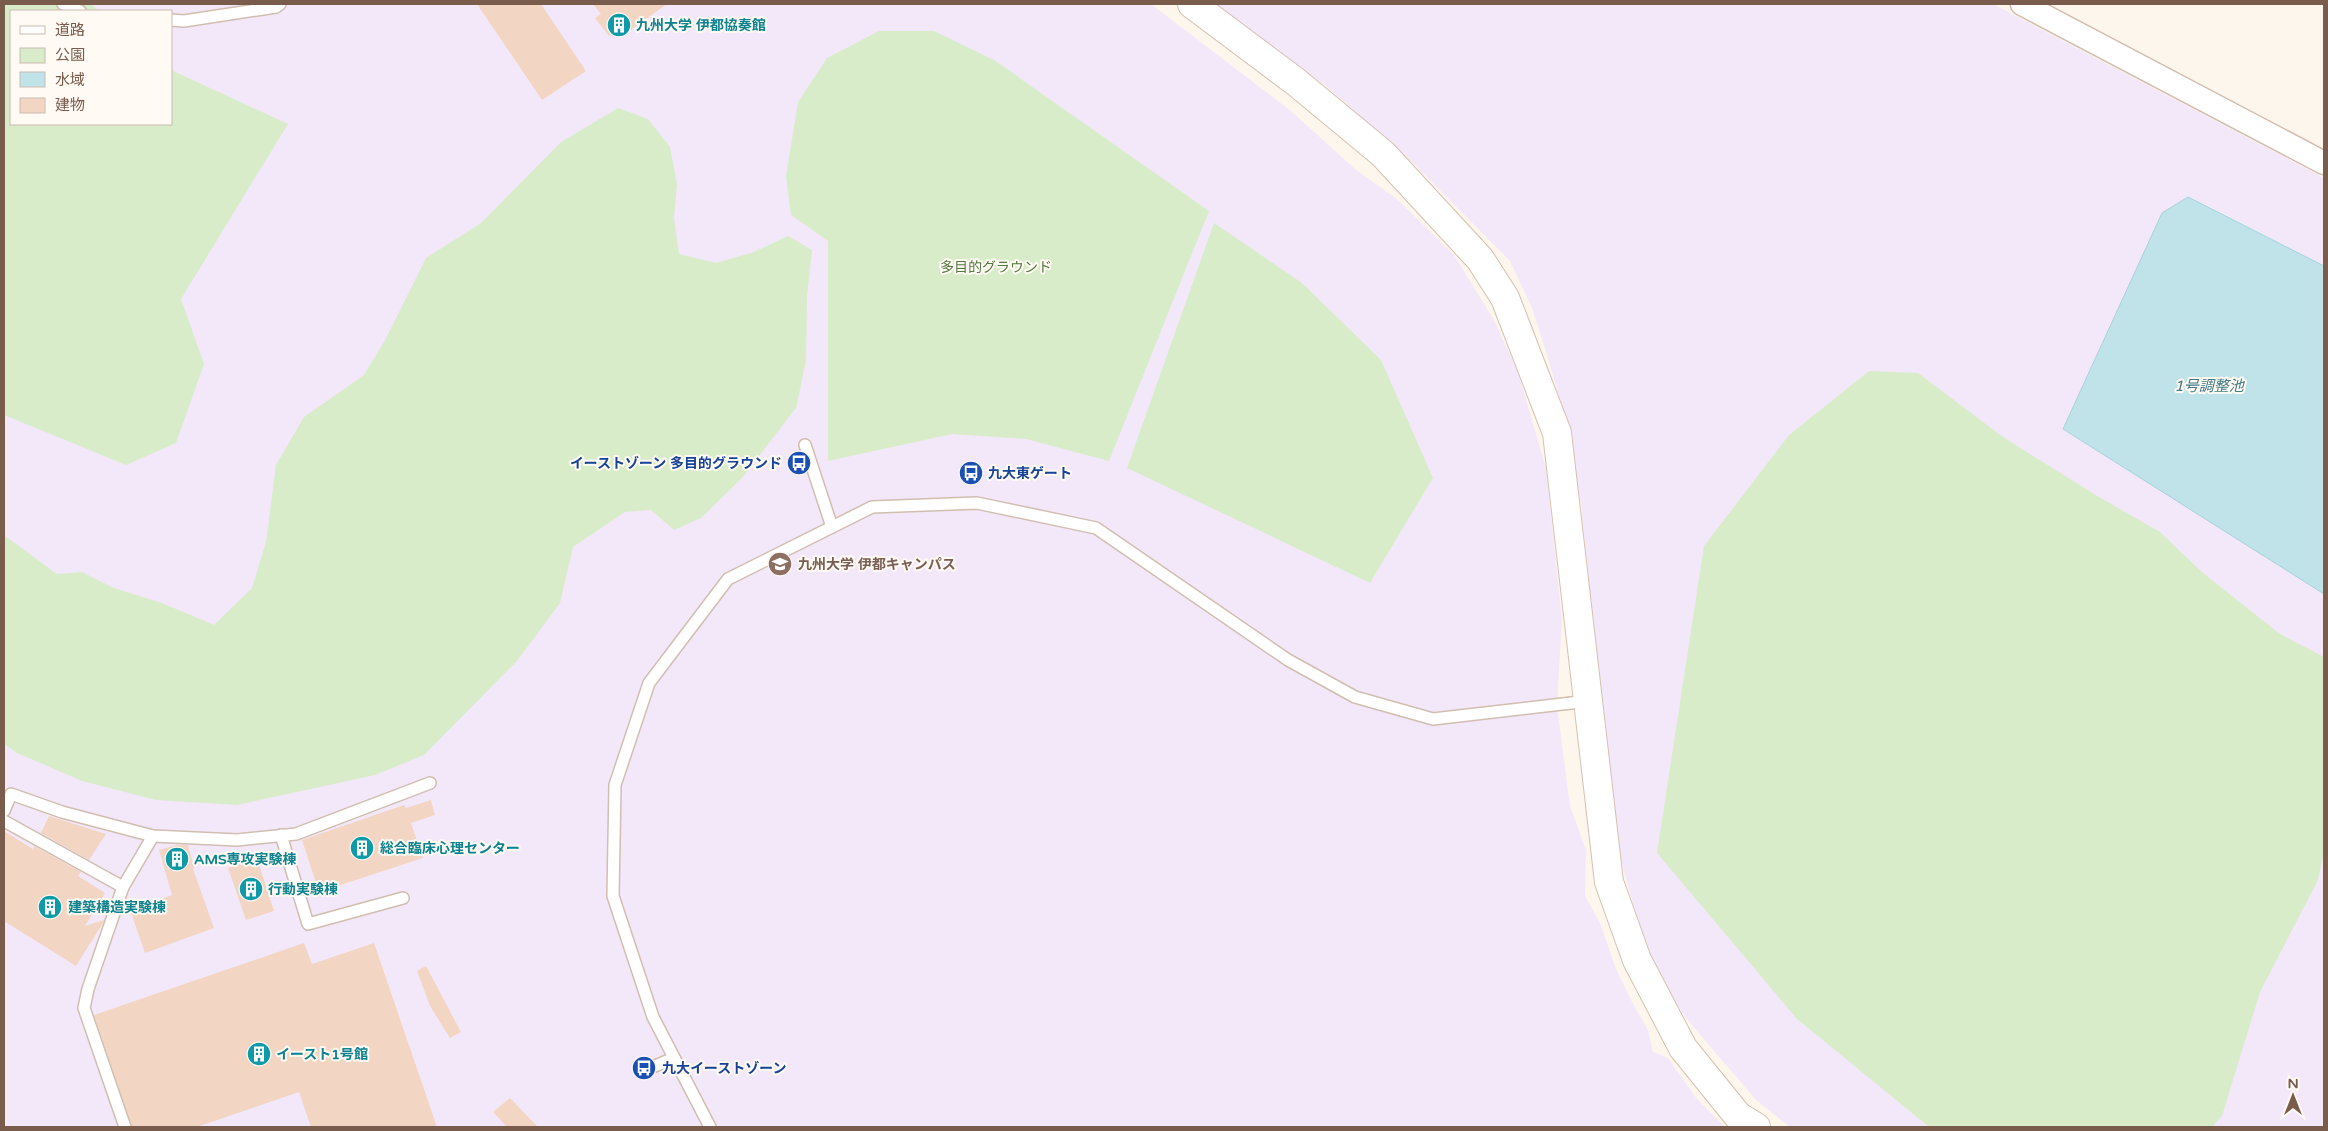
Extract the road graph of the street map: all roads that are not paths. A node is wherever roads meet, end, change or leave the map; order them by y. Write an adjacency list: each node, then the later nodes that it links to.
1 (63, 4): 5 (lane)
2 (280, 4): 6 (lane)
3 (1192, 4): 10 (street)
4 (2022, 4): 7 (street)
5 (78, 10)
6 (172, 20)
7 (2324, 163)
8 (805, 445): 9 (lane)
9 (832, 527): 10 (lane); 18 (lane)
10 (1588, 700): 22 (street)
11 (430, 783): 14 (lane)
12 (4, 811): 15 (lane)
13 (4, 821): 16 (lane)
14 (281, 835): 15 (lane); 17 (lane)
15 (153, 836): 16 (lane)
16 (122, 887): 20 (lane)
17 (403, 898)
18 (674, 1058): 19 (lane); 21 (lane)
19 (655, 1066)
20 (125, 1127)
21 (710, 1127)
22 (1756, 1127)

